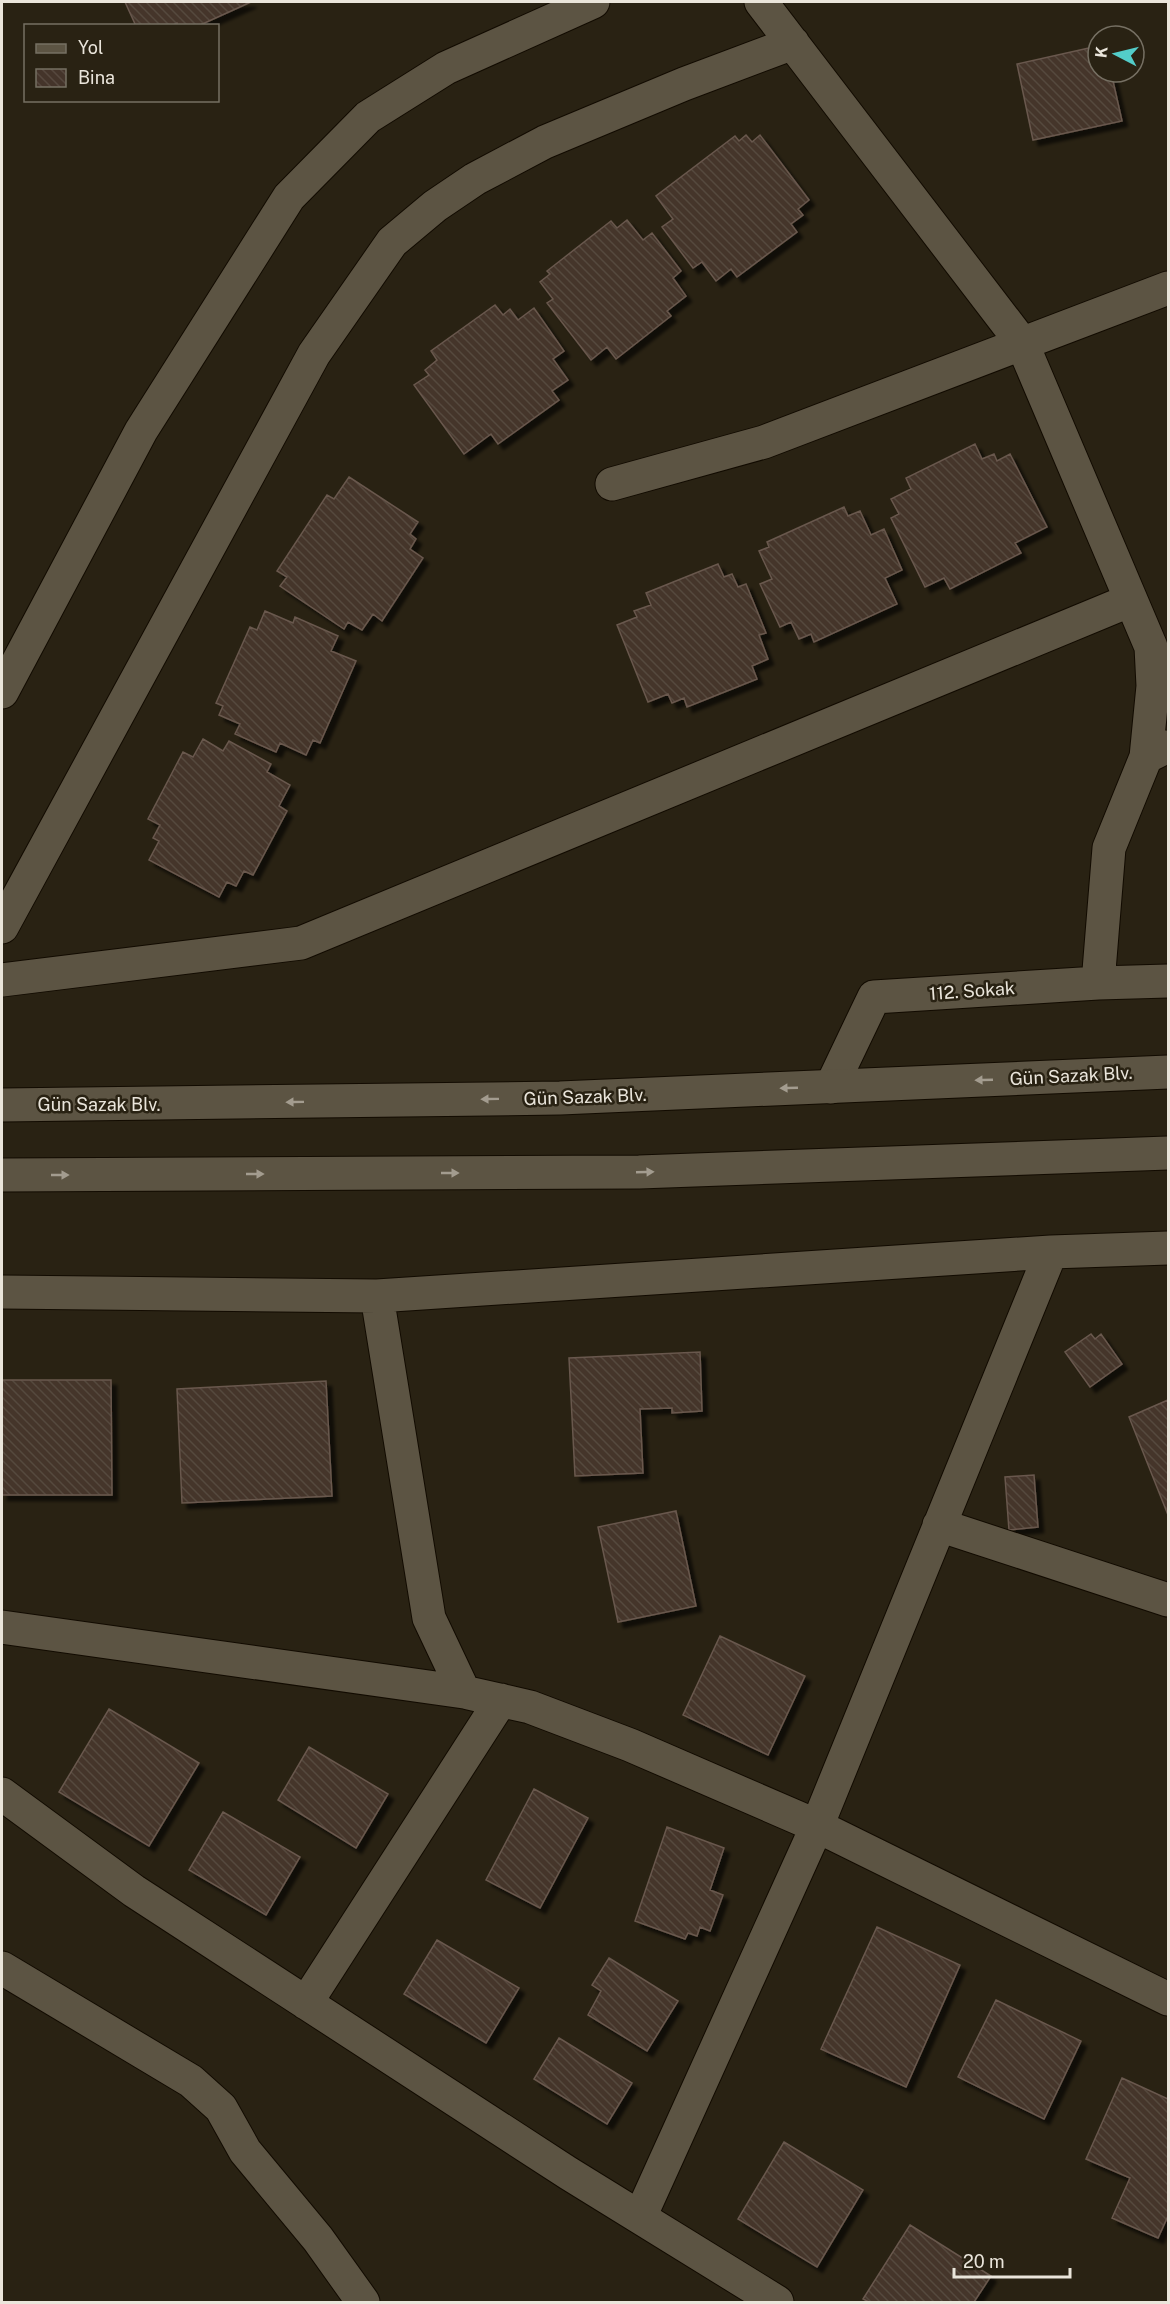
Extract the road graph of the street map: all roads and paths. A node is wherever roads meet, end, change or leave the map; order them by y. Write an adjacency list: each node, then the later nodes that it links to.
1 (593, 2): 8 (street)
2 (761, 2): 3 (street)
3 (793, 43): 5 (street); 10 (street)
4 (1168, 288): 5 (street)
5 (1022, 343): 6 (street); 7 (street)
6 (612, 484)
7 (1131, 600): 9 (street); 11 (street)
8 (3, 685)
9 (1157, 752): 13 (street)
10 (2, 927)
11 (2, 980)
12 (1168, 981): 13 (street, 112. Sokak)
13 (1098, 983): 15 (street, 112. Sokak)
14 (1168, 1072): 15 (street, Gün Sazak Blv., one-way to 15)
15 (831, 1087): 16 (street, Gün Sazak Blv., one-way to 16)
16 (2, 1105)
17 (1168, 1153): 18 (street, one-way to 17)
18 (2, 1175)
19 (1168, 1248): 20 (street)
20 (1051, 1252): 22 (street); 23 (street)
21 (2, 1292): 22 (street)
22 (377, 1296): 26 (street)
23 (939, 1525): 24 (street); 29 (street)
24 (1168, 1600)
25 (2, 1627): 26 (street)
26 (464, 1692): 27 (street)
27 (501, 1700): 29 (street); 32 (street)
28 (2, 1794): 32 (street)
29 (817, 1826): 31 (street); 33 (street)
30 (2, 1968): 34 (street)
31 (1168, 1999)
32 (306, 2003): 33 (street)
33 (640, 2217): 35 (street)
34 (363, 2302)
35 (777, 2302)

